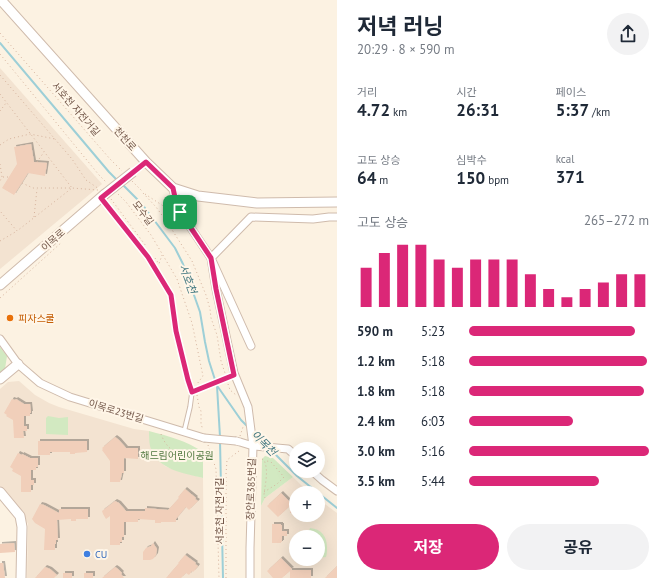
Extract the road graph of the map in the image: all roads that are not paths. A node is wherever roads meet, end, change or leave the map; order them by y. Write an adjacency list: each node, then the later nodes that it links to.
1 (1, 0): 2 (street, 천천로)
2 (146, 162): 3 (street, 천천로); 4 (street, 이목로, bridge)
3 (173, 188): 5 (street, 천천로); 7 (street)
4 (107, 194): 8 (street, 이목로); 14 (lane)
5 (337, 202)
6 (337, 217): 7 (street)
7 (211, 258): 10 (street); 12 (street)
8 (0, 285)
9 (0, 340): 11 (street, 이목로23번길)
10 (251, 346)
11 (18, 364): 13 (street); 15 (street, 이목로23번길)
12 (233, 375): 14 (lane, bridge); 16 (street)
13 (0, 379)
14 (192, 392): 15 (lane)
15 (184, 432): 16 (street, 이목로23번길, bridge)
16 (253, 446): 17 (street, 장안로385번길); 22 (street, 장안로385번길)
17 (289, 450)
18 (320, 478): 19 (street)
19 (337, 491)
20 (0, 492): 21 (street)
21 (21, 578)
22 (250, 578)

